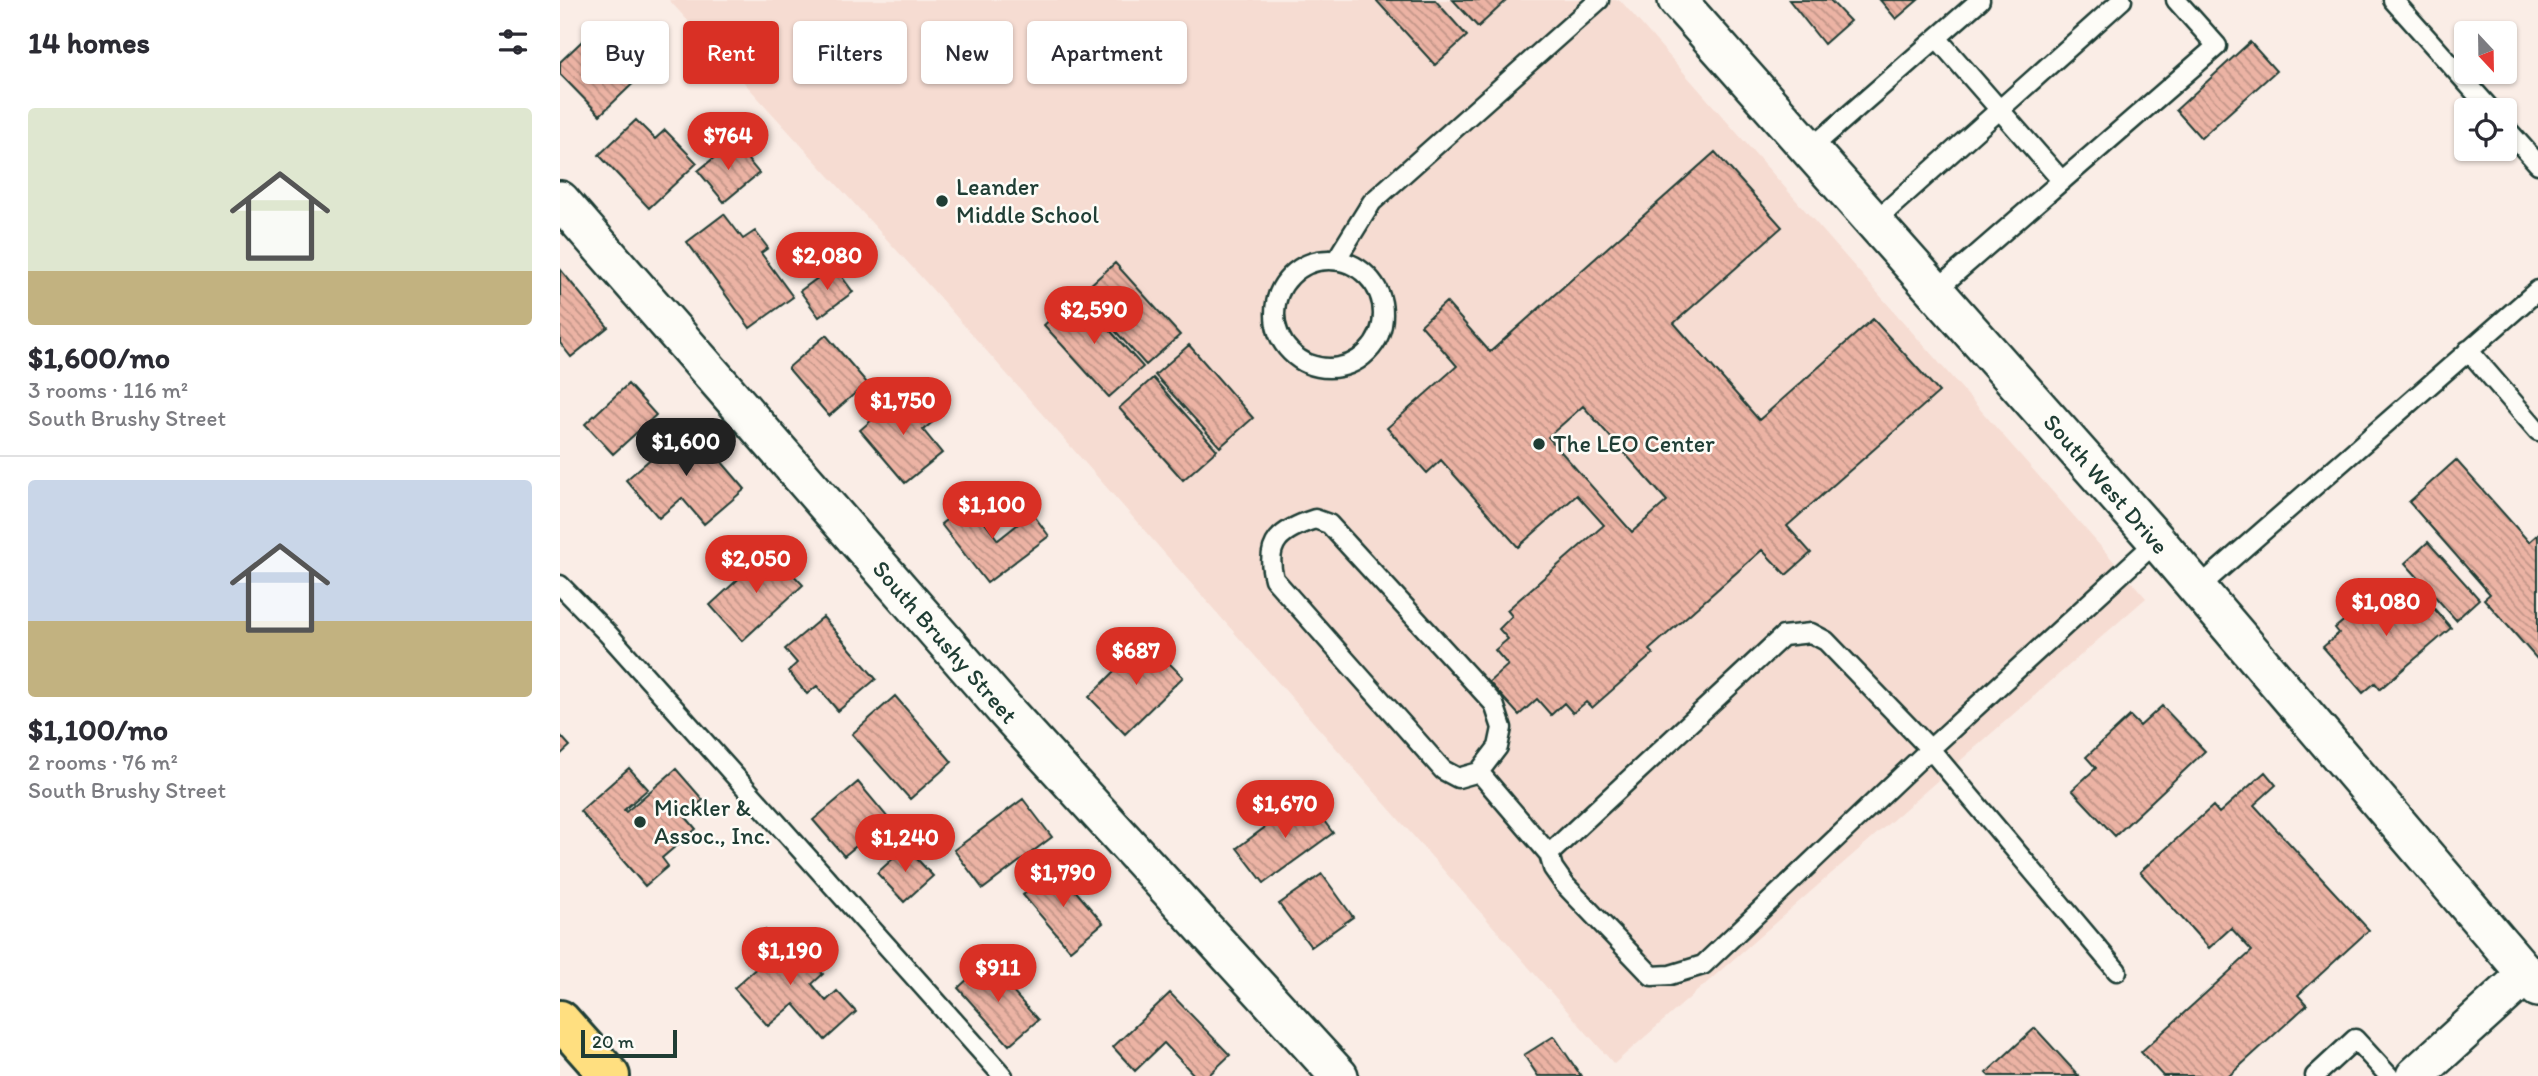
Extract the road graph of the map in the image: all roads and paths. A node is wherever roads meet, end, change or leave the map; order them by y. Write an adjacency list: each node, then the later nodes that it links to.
1 (1599, 0): 16 (lane)
2 (1980, 0): 7 (lane)
3 (2122, 0): 9 (lane)
4 (2176, 0): 13 (lane)
5 (2393, 0): 8 (lane)
6 (1690, 4): 11 (street, South West Drive)
7 (1937, 37): 9 (lane); 11 (lane)
8 (2480, 98)
9 (2000, 110): 13 (lane); 15 (lane)
10 (2517, 141): 12 (lane)
11 (1810, 149): 15 (street, South West Drive)
12 (2538, 164)
13 (2062, 181): 18 (lane)
14 (560, 200): 32 (street, South Brushy Street)
15 (1874, 222): 18 (street, South West Drive)
16 (1335, 260): 16 (lane)
17 (2538, 290): 19 (lane)
18 (1936, 291): 21 (street, South West Drive)
19 (2468, 351): 20 (lane); 23 (lane)
20 (2538, 431)
21 (2157, 541): 23 (street, South West Drive); 24 (lane)
22 (560, 585): 31 (lane)
23 (2197, 589): 28 (street, South West Drive)
24 (1930, 750): 26 (lane); 26 (lane); 27 (lane)
25 (1479, 772): 25 (lane); 26 (lane)
26 (1549, 854)
27 (2117, 971)
28 (2532, 981): 35 (street)
29 (560, 1020): 30 (main road)
30 (610, 1076)
31 (1003, 1076)
32 (1339, 1076)
33 (2315, 1076): 34 (lane)
34 (2389, 1076)
35 (2415, 1076)

